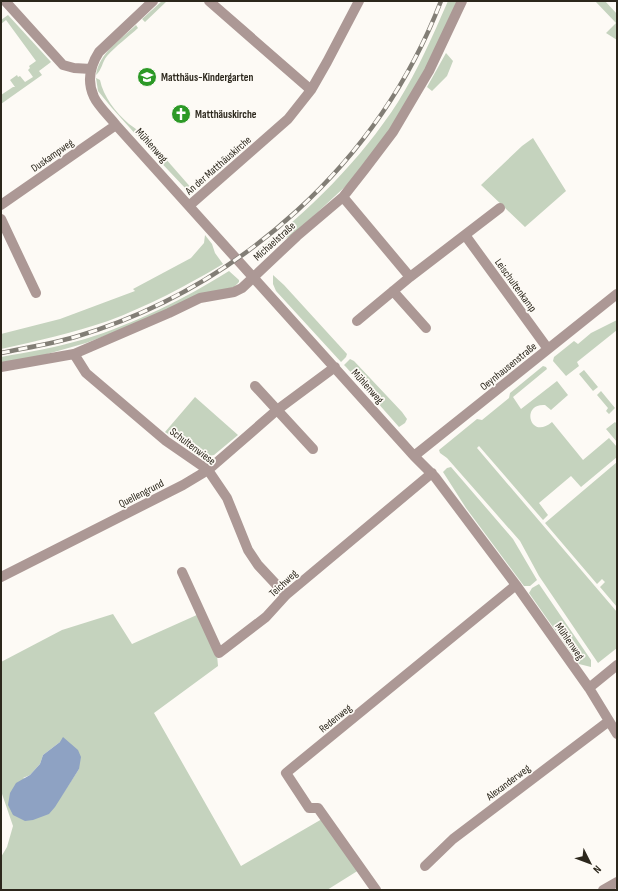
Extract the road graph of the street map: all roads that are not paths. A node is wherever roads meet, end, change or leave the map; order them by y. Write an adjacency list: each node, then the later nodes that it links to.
1 (5, 1): 6 (street)
2 (153, 1): 6 (street, Mühlenweg)
3 (209, 1): 7 (street)
4 (359, 1): 7 (street, An der Matthäuskirche)
5 (462, 1): 9 (street, Michaelstraße)
6 (91, 69): 8 (street, Mühlenweg)
7 (311, 90): 11 (street, An der Matthäuskirche)
8 (116, 125): 10 (street, Duskampweg); 11 (street, Mühlenweg)
9 (343, 197): 15 (street, Michaelstraße); 16 (street)
10 (1, 205)
11 (190, 205): 15 (street, Mühlenweg)
12 (500, 208): 14 (street)
13 (1, 219): 18 (street)
14 (465, 235): 16 (street); 22 (street, Leischultenkamp)
15 (254, 276): 23 (street, Michaelstraße); 25 (street, Mühlenweg)
16 (410, 277): 17 (street)
17 (394, 291): 20 (street); 21 (street)
18 (36, 293)
19 (617, 294): 22 (street, Oeynhausenstraße)
20 (357, 321)
21 (426, 328)
22 (548, 349): 29 (street, Oeynhausenstraße)
23 (74, 354): 24 (street, Michaelstraße); 30 (street, Schultenwiese)
24 (1, 367)
25 (335, 367): 27 (street, Quellengrund); 29 (street, Mühlenweg)
26 (255, 386): 27 (street)
27 (277, 410): 28 (street); 30 (street, Quellengrund)
28 (313, 449)
29 (414, 456): 31 (street, Mühlenweg)
30 (208, 470): 33 (street, Quellengrund); 35 (street, Schultenwiese)
31 (432, 473): 34 (street, Mühlenweg); 35 (street, Teichweg)
32 (182, 572): 35 (street, Teichweg)
33 (1, 577)
34 (516, 586): 37 (street, Mühlenweg); 42 (street, Redenweg)
35 (286, 595)
36 (617, 665): 37 (street)
37 (589, 688): 38 (street, Mühlenweg)
38 (609, 721): 39 (street, Mühlenweg); 40 (street, Alexanderweg)
39 (617, 734)
40 (425, 866)
41 (617, 882): 43 (street)
42 (376, 890)
43 (603, 890)

